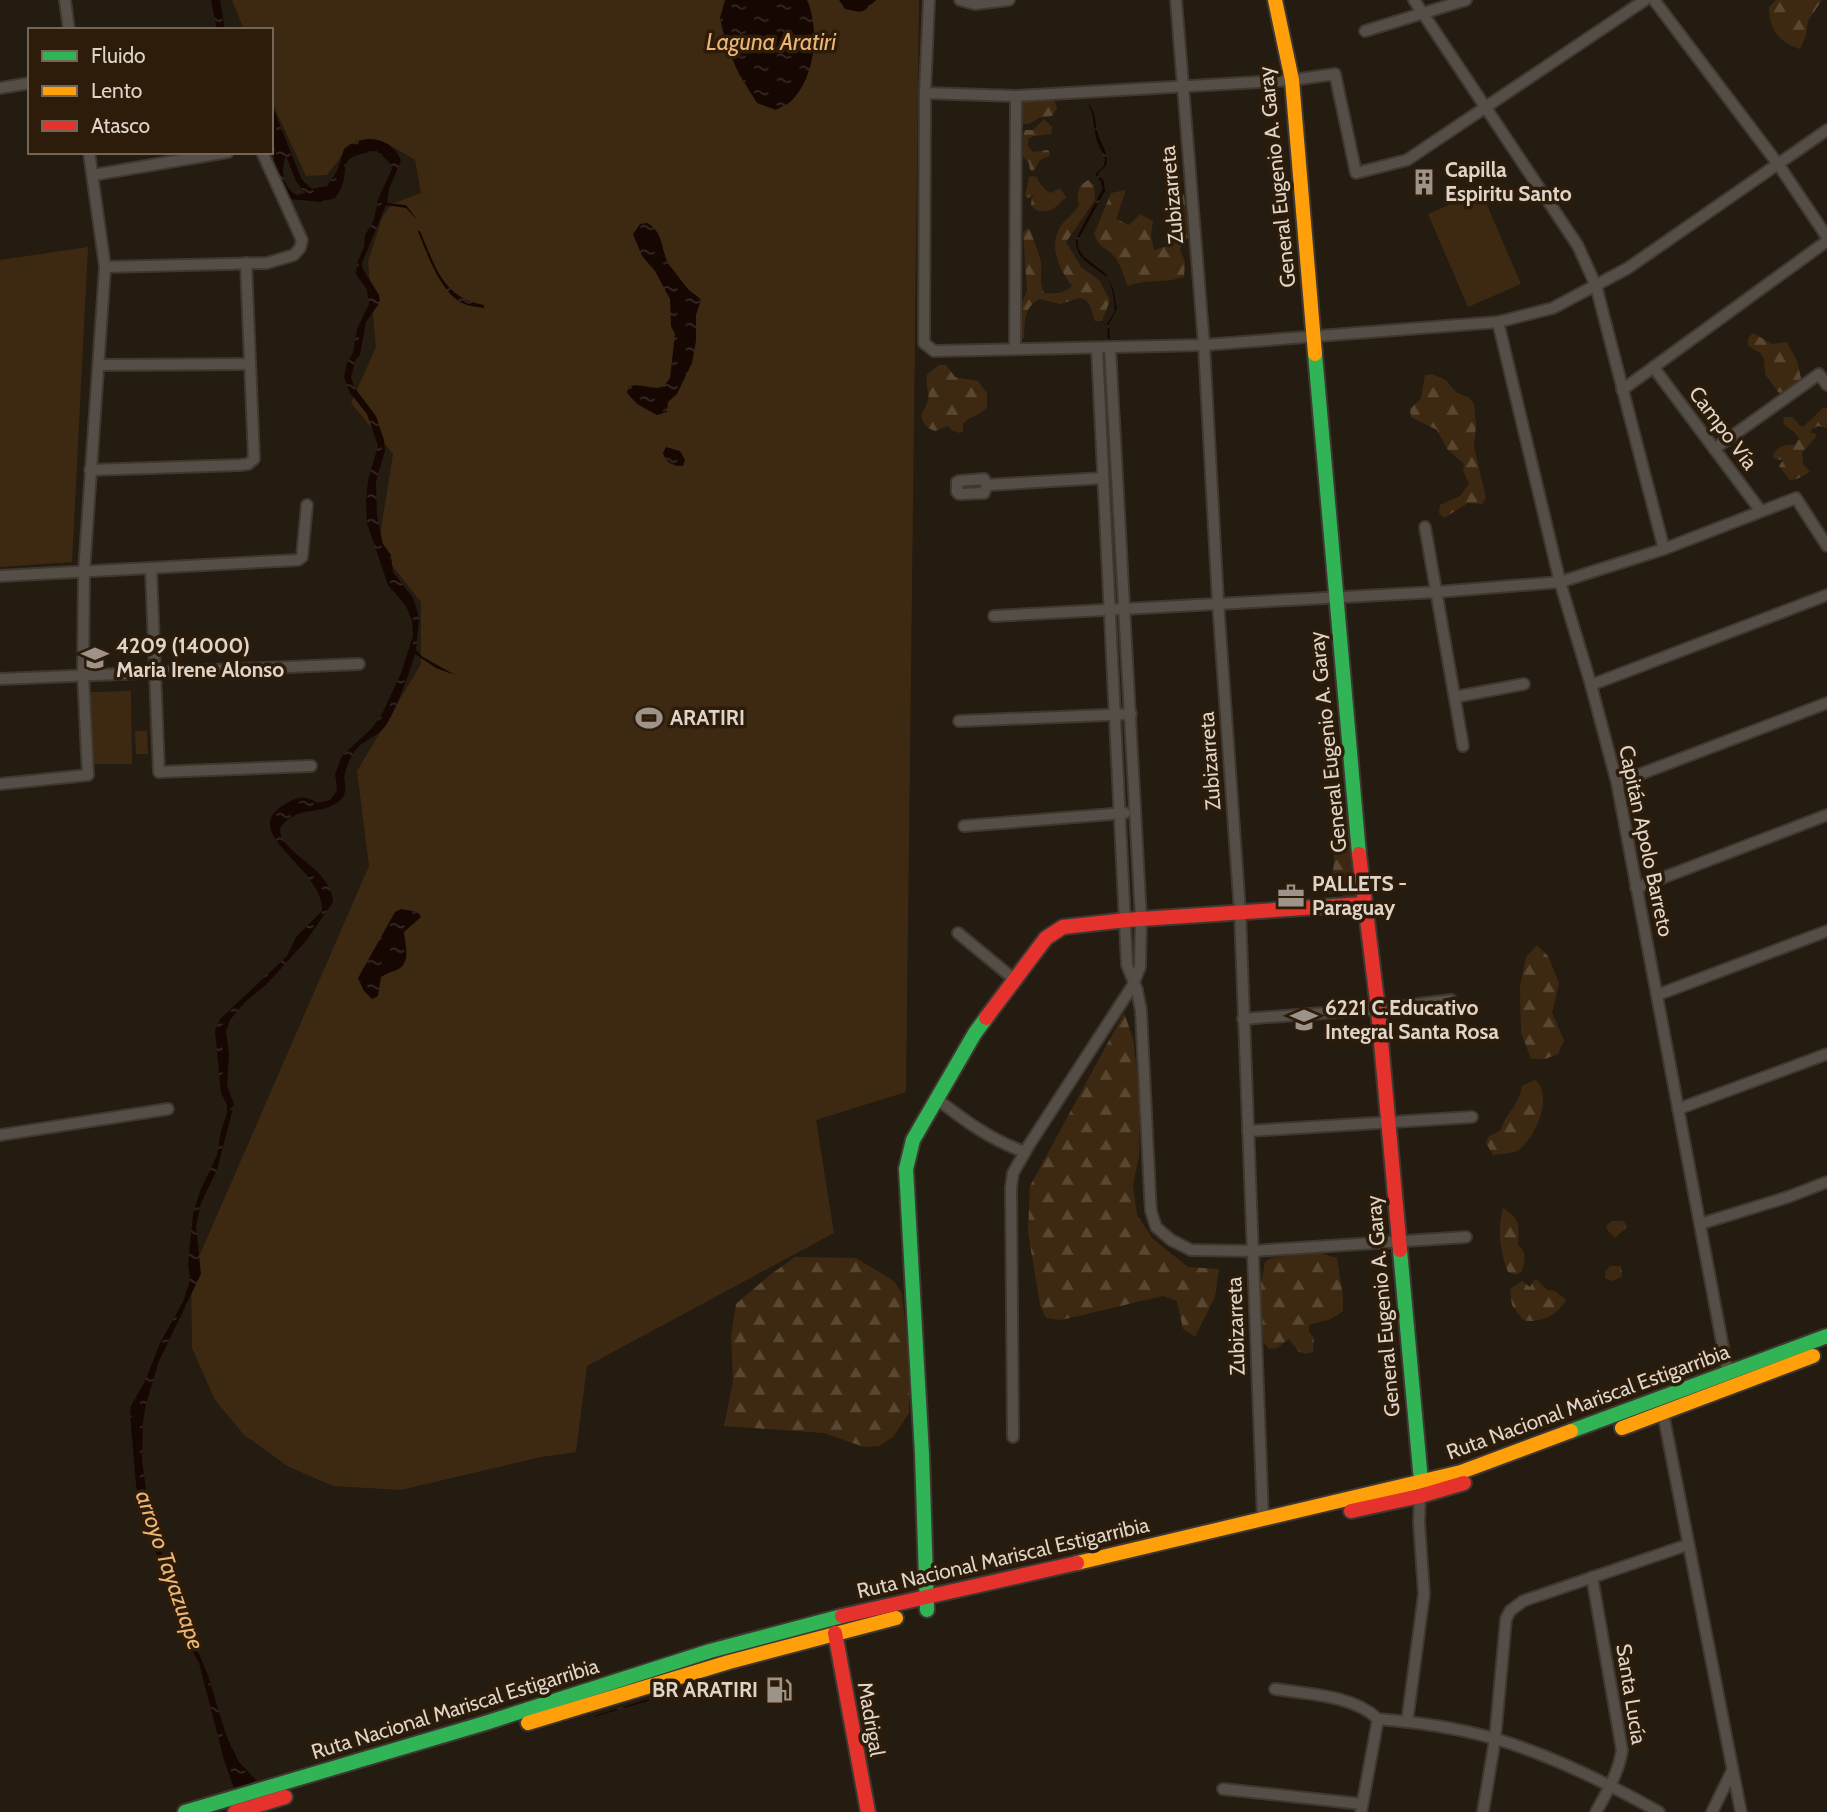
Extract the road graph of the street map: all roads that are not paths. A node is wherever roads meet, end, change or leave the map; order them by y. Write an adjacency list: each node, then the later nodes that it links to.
1 (65, 0): 12 (street)
2 (929, 0): 18 (street)
3 (960, 0): 4 (street)
4 (1009, 0)
5 (1176, 0): 16 (street, Zubizarreta)
6 (1275, 0): 14 (main road, General Eugenio A. Garay)
7 (1414, 0): 11 (street)
8 (1466, 0): 11 (street)
9 (1644, 0): 20 (street)
10 (1654, 0): 25 (street)
11 (1423, 13): 13 (street); 20 (street)
12 (69, 28)
13 (1365, 31)
14 (1292, 80): 16 (street); 20 (street); 32 (main road, General Eugenio A. Garay)
15 (28, 83): 17 (street)
16 (1182, 86): 19 (street); 33 (street, Zubizarreta)
17 (0, 88)
18 (925, 93): 19 (street); 34 (street)
19 (1016, 96): 34 (street)
20 (1486, 108): 30 (street)
21 (1827, 130): 25 (street)
22 (89, 154): 26 (street)
23 (216, 154): 26 (street)
24 (263, 154): 28 (street)
25 (1778, 164): 27 (street); 30 (street)
26 (93, 175): 29 (street)
27 (1827, 238): 39 (street)
28 (246, 263): 29 (street); 37 (street)
29 (105, 267): 38 (street)
30 (1596, 286): 31 (street); 41 (street)
31 (1498, 322): 32 (street); 54 (street, Capitán Apolo Barreto)
32 (1313, 337): 33 (street); 57 (main road, General Eugenio A. Garay)
33 (1204, 345): 36 (street); 58 (street, Zubizarreta)
34 (1015, 348): 35 (street)
35 (1097, 348): 36 (street); 44 (street)
36 (1110, 348): 59 (street)
37 (249, 364): 38 (street); 43 (street)
38 (99, 365): 43 (street)
39 (1654, 368): 41 (street); 42 (street, Campo Vía)
40 (1827, 385): 42 (street)
41 (1622, 390): 50 (street)
42 (1714, 449): 47 (street, Campo Vía)
43 (90, 470): 52 (street)
44 (1103, 478): 45 (street); 60 (street)
45 (988, 485)
46 (307, 505): 51 (street)
47 (1760, 510): 49 (street); 50 (street)
48 (1425, 527): 55 (street)
49 (1827, 546)
50 (1664, 549): 54 (street)
51 (151, 569): 52 (street); 63 (street)
52 (84, 572): 53 (street); 64 (street)
53 (0, 576)
54 (1560, 582): 55 (street); 67 (street, Capitán Apolo Barreto)
55 (1437, 592): 57 (street); 68 (street)
56 (1827, 595): 67 (street)
57 (1335, 598): 58 (street); 82 (main road, General Eugenio A. Garay)
58 (1218, 602): 59 (street); 83 (street, Zubizarreta)
59 (1126, 609): 60 (street); 70 (street)
60 (1111, 610): 61 (street); 71 (street)
61 (994, 616)
62 (359, 664): 63 (street)
63 (154, 672): 64 (street); 74 (street)
64 (83, 674): 65 (street); 76 (street)
65 (0, 679)
66 (1524, 684): 68 (street)
67 (1591, 685): 75 (street, Capitán Apolo Barreto)
68 (1455, 697): 73 (street)
69 (1827, 703): 75 (street)
70 (1131, 714): 71 (street); 78 (street)
71 (1115, 715): 72 (street); 77 (street)
72 (959, 721)
73 (1463, 746)
74 (311, 766)
75 (1617, 783): 81 (street, Capitán Apolo Barreto)
76 (0, 784)
77 (1121, 813): 78 (street); 80 (street); 84 (street)
78 (1136, 813): 84 (street)
79 (1827, 816): 81 (street)
80 (964, 827)
81 (1636, 888): 89 (street, Capitán Apolo Barreto)
82 (1364, 904): 83 (main road); 91 (main road, General Eugenio A. Garay)
83 (1240, 912): 84 (main road); 92 (street, Zubizarreta)
84 (1134, 919): 87 (main road); 88 (street)
85 (1827, 931): 89 (street)
86 (958, 933): 87 (street)
87 (1015, 980): 94 (main road)
88 (1133, 985): 101 (street); 106 (street)
89 (1657, 995): 96 (street, Capitán Apolo Barreto)
90 (1451, 1000): 91 (street)
91 (1378, 1009): 92 (street); 98 (main road, General Eugenio A. Garay)
92 (1243, 1019): 99 (street, Zubizarreta)
93 (1827, 1054): 96 (street)
94 (937, 1099): 101 (street); 116 (main road)
95 (168, 1109): 100 (street)
96 (1678, 1109): 103 (street, Capitán Apolo Barreto)
97 (1472, 1117): 98 (street)
98 (1388, 1122): 99 (street); 105 (main road, General Eugenio A. Garay)
99 (1248, 1131): 106 (street, Zubizarreta)
100 (0, 1135)
101 (1025, 1152): 111 (street)
102 (1827, 1182): 103 (street)
103 (1700, 1224): 109 (street, Capitán Apolo Barreto)
104 (1466, 1237): 105 (street)
105 (1398, 1240): 106 (street); 112 (main road, General Eugenio A. Garay)
106 (1253, 1251): 113 (street, Zubizarreta)
107 (1827, 1336): 109 (main road, Ruta Nacional Mariscal Estigarribia)
108 (1827, 1350): 110 (main road, Ruta Nacional Mariscal Estigarribia)
109 (1728, 1374): 112 (main road, Ruta Nacional Mariscal Estigarribia)
110 (1663, 1413): 112 (main road, Ruta Nacional Mariscal Estigarribia); 114 (street)
111 (1013, 1437)
112 (1420, 1489): 113 (main road, Ruta Nacional Mariscal Estigarribia); 116 (main road, Ruta Nacional Mariscal Estigarribia); 120 (street)
113 (1263, 1520): 116 (main road, Ruta Nacional Mariscal Estigarribia)
114 (1687, 1545): 115 (street); 122 (street)
115 (1592, 1577): 121 (street); 123 (street, Santa Lucía)
116 (926, 1604): 117 (main road, Ruta Nacional Mariscal Estigarribia); 126 (main road, Ruta Nacional Mariscal Estigarribia)
117 (835, 1633): 127 (main road, Ruta Nacional Mariscal Estigarribia); 128 (main road, Madrigal)
118 (1275, 1689): 119 (street)
119 (1378, 1719): 120 (street); 125 (street)
120 (1406, 1722): 121 (street)
121 (1495, 1739): 123 (street); 129 (street)
122 (1732, 1771): 132 (street); 133 (street)
123 (1610, 1787): 130 (street, Santa Lucía); 131 (street)
124 (1223, 1789): 125 (street)
125 (1361, 1808)
126 (184, 1812)
127 (235, 1812)
128 (868, 1812)
129 (1483, 1812)
130 (1596, 1812)
131 (1659, 1812)
132 (1712, 1812)
133 (1741, 1812)

